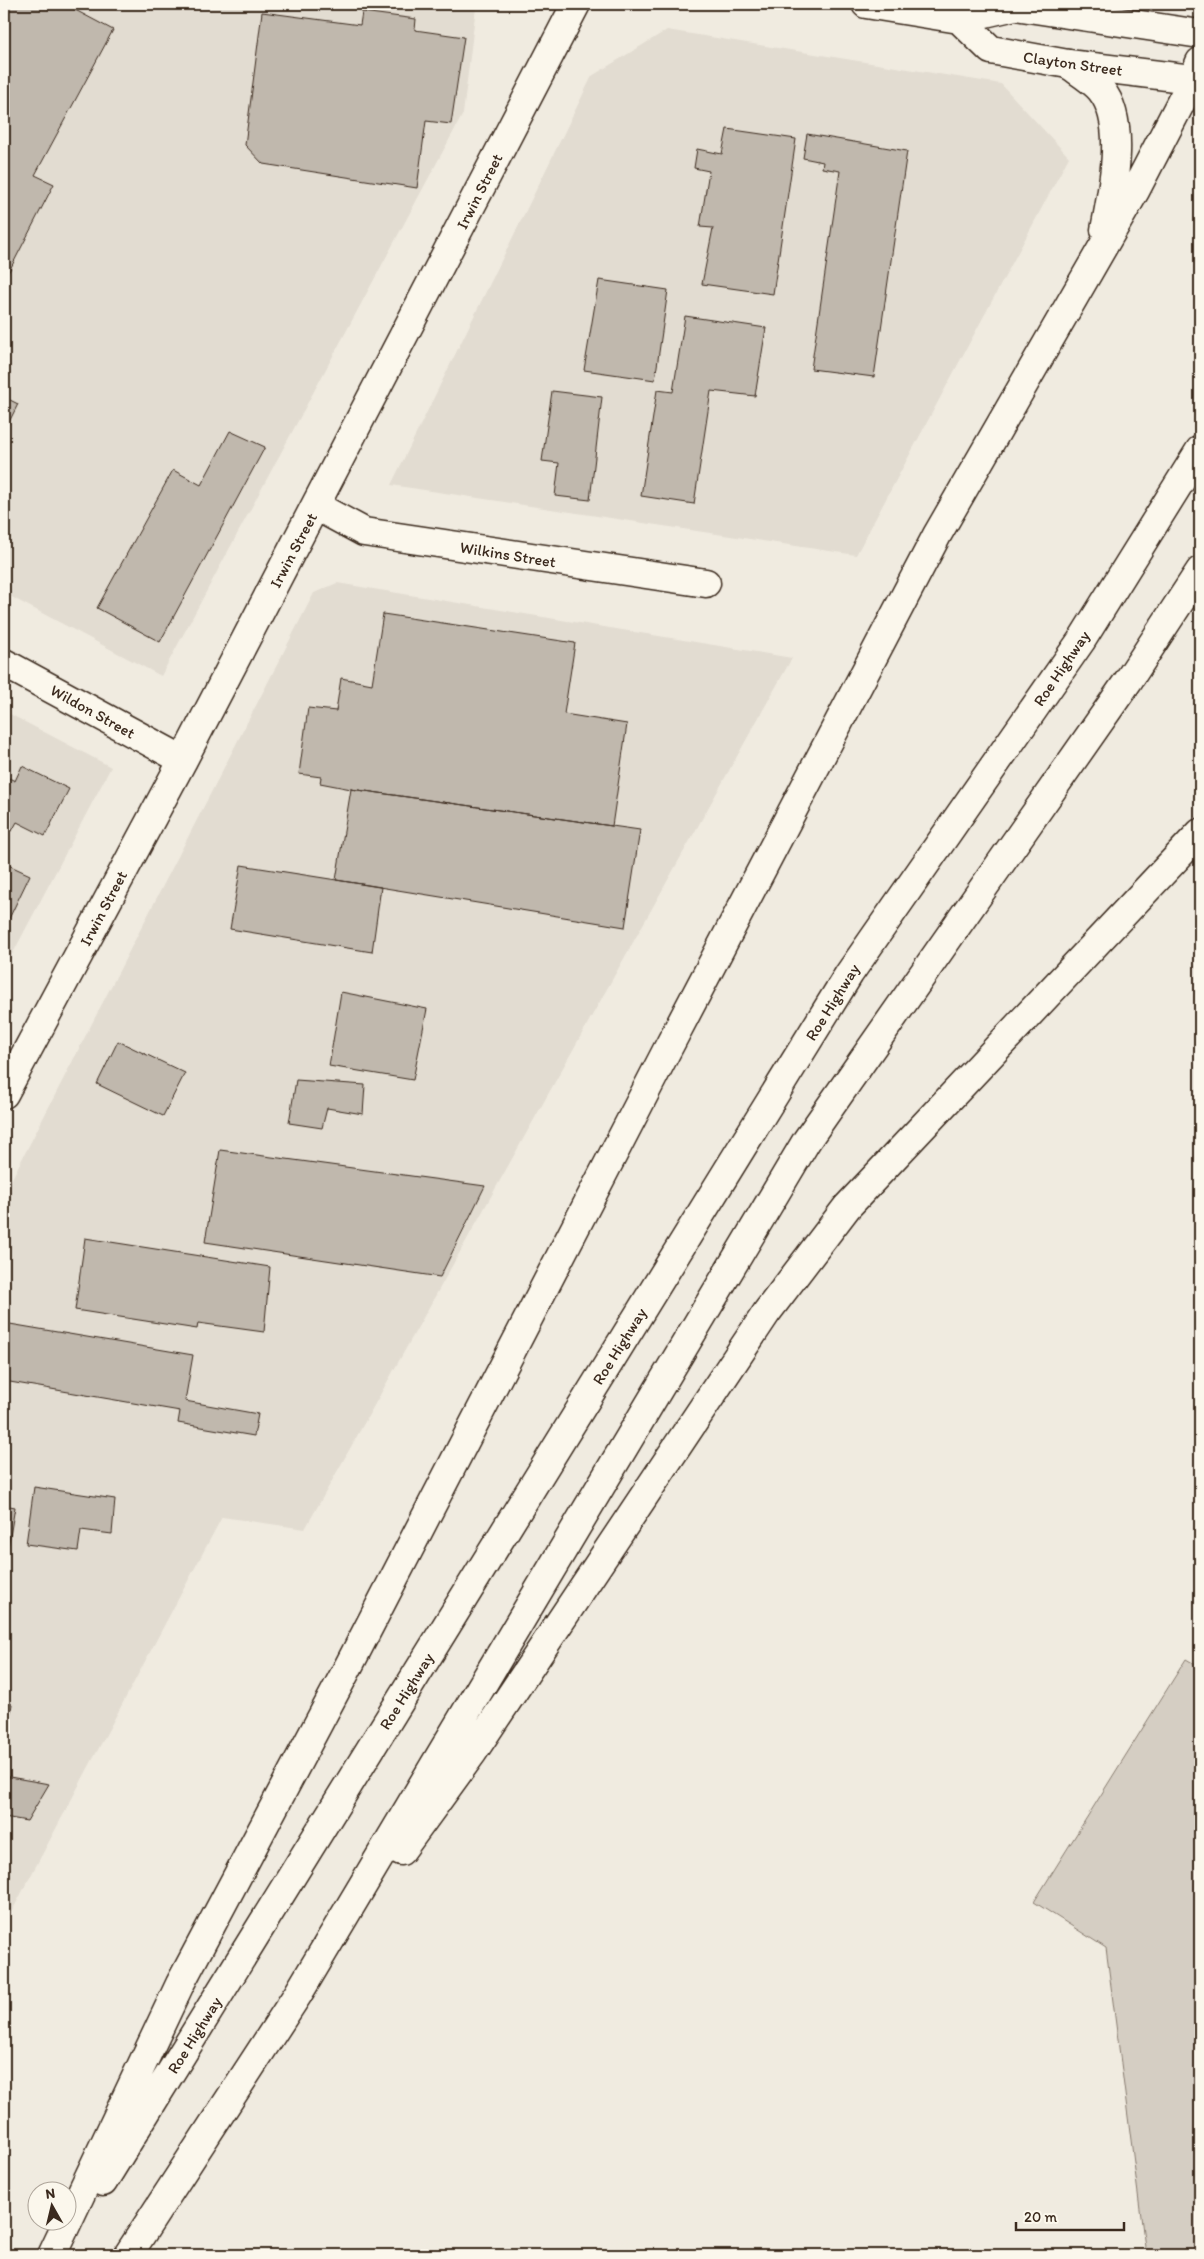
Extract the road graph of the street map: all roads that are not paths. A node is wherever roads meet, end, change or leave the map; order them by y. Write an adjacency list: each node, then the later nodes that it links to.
1 (576, 4): 9 (main road, Irwin Street)
2 (866, 4): 3 (main road)
3 (960, 19): 4 (main road); 5 (main road, Clayton Street)
4 (1200, 34)
5 (1068, 64): 6 (main road, Clayton Street); 7 (main road)
6 (1198, 74): 7 (main road)
7 (1102, 249): 17 (main road)
8 (1200, 450): 18 (main road, Roe Highway)
9 (316, 506): 11 (main road, Wilkins Street); 13 (main road, Irwin Street)
10 (1200, 571): 16 (main road)
11 (706, 584)
12 (4, 662): 13 (main road, Wildon Street)
13 (183, 760): 15 (main road, Irwin Street)
14 (1200, 833): 16 (main road)
15 (4, 1094)
16 (298, 1994): 19 (main road)
17 (52, 2255)
18 (58, 2255)
19 (128, 2255)

